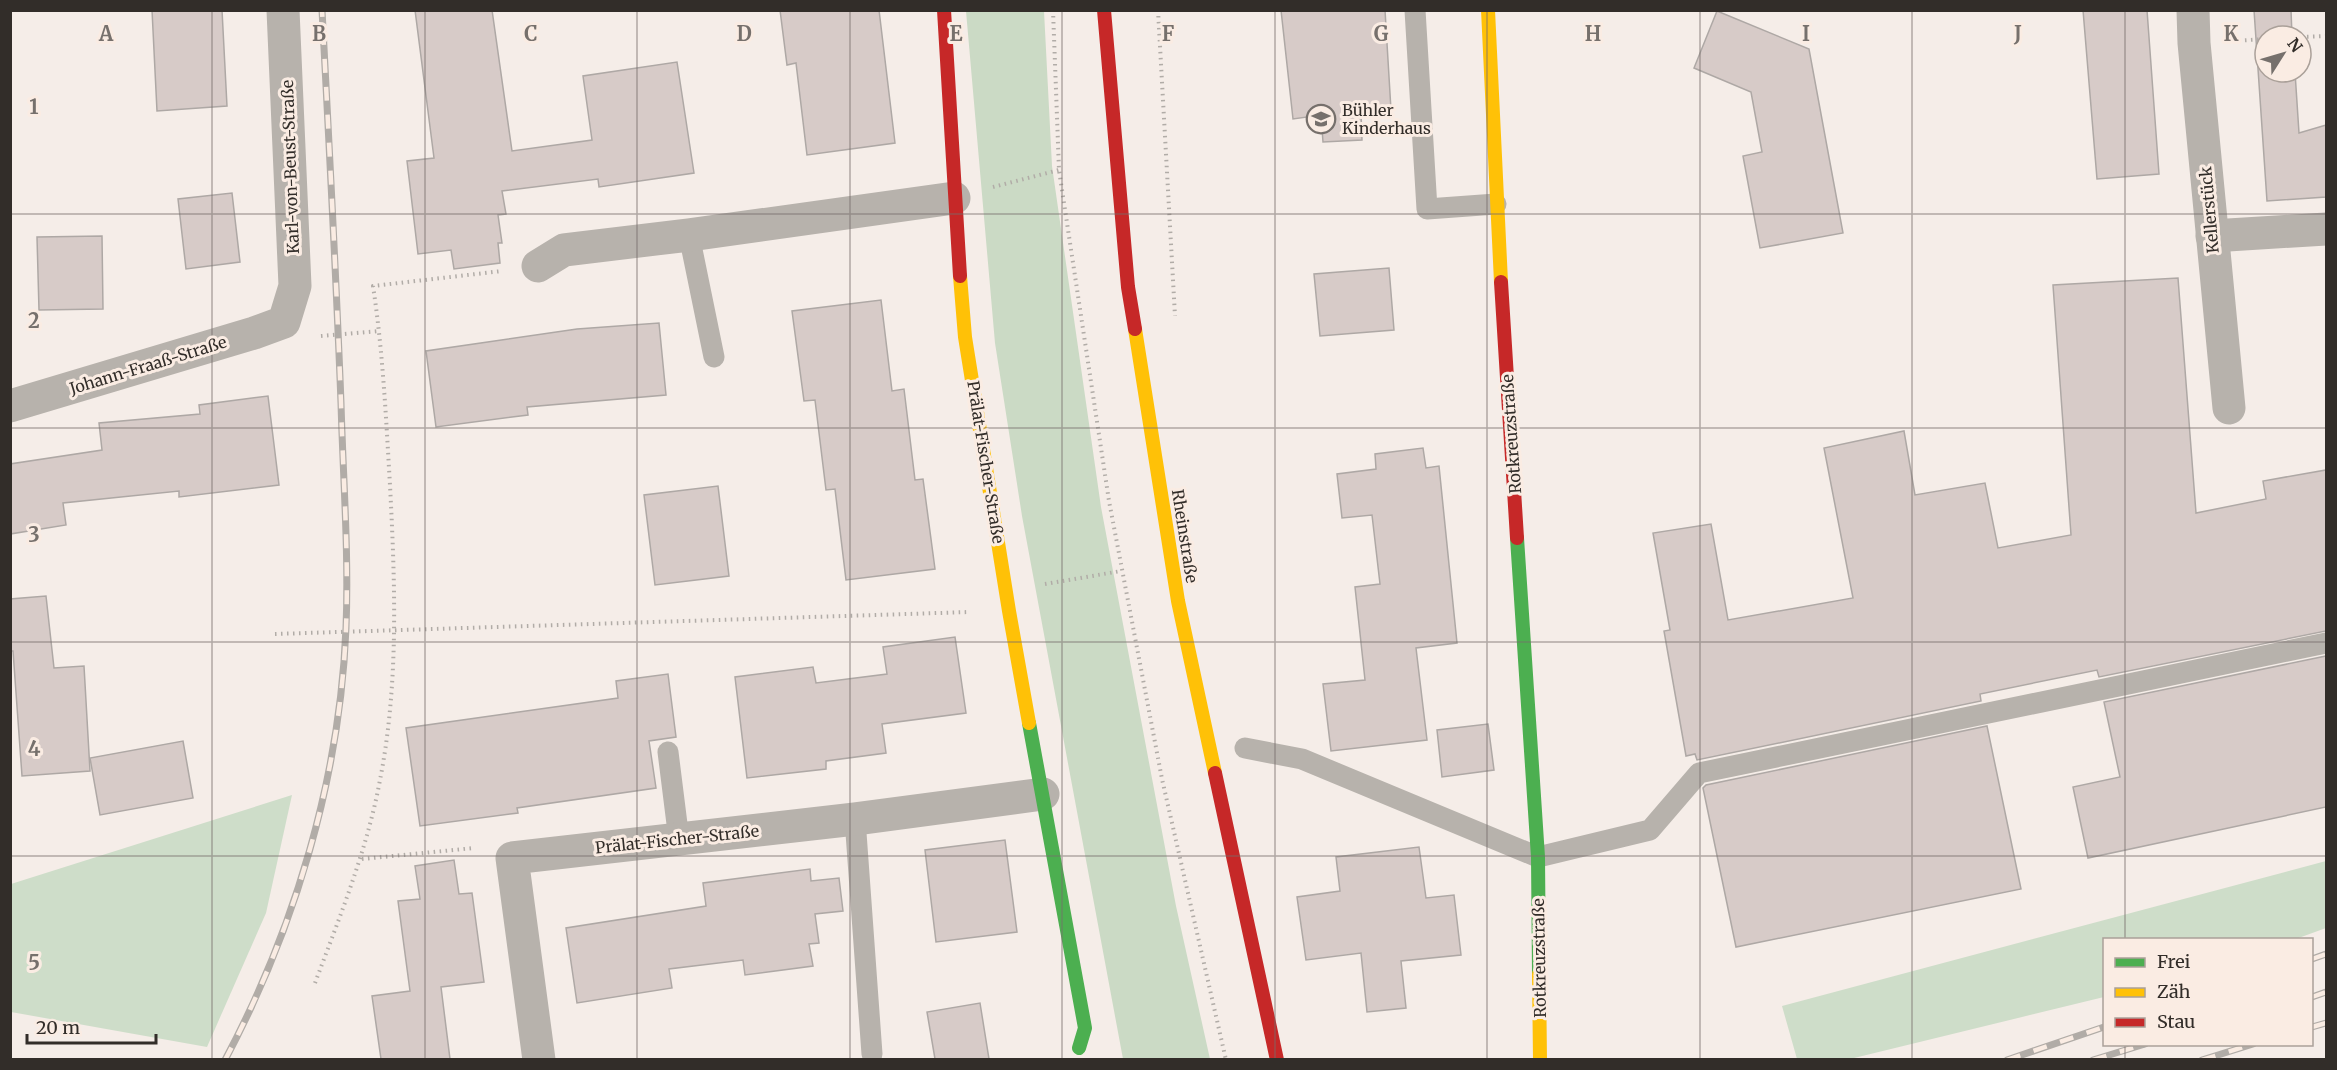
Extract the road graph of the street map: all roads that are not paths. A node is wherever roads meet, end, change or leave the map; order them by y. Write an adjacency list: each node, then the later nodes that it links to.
1 (283, 10): 13 (street, Karl-von-Beust-Straße)
2 (944, 10): 7 (street, Prälat-Fischer-Straße)
3 (1104, 10): 27 (street, Rheinstraße)
4 (1415, 10): 8 (lane)
5 (1488, 10): 8 (street, Rotkreuzstraße)
6 (2193, 10): 11 (street, Kellerstück)
7 (954, 198): 10 (street); 20 (street, Prälat-Fischer-Straße)
8 (1496, 204): 23 (street, Rotkreuzstraße)
9 (2326, 229): 11 (street)
10 (689, 235): 12 (street); 14 (lane)
11 (2212, 236): 16 (street, Kellerstück)
12 (538, 266)
13 (284, 322): 15 (street, Johann-Fraaß-Straße)
14 (714, 357)
15 (10, 406)
16 (2229, 408)
17 (2326, 643): 23 (lane)
18 (1245, 748): 23 (lane)
19 (668, 752): 22 (lane)
20 (1043, 794): 21 (street, Prälat-Fischer-Straße); 24 (street, Prälat-Fischer-Straße)
21 (855, 819): 22 (street, Prälat-Fischer-Straße); 25 (lane)
22 (679, 840): 26 (street, Prälat-Fischer-Straße)
23 (1538, 857): 28 (street, Rotkreuzstraße)
24 (1079, 1048)
25 (872, 1054)
26 (539, 1059)
27 (1277, 1059)
28 (1540, 1059)

